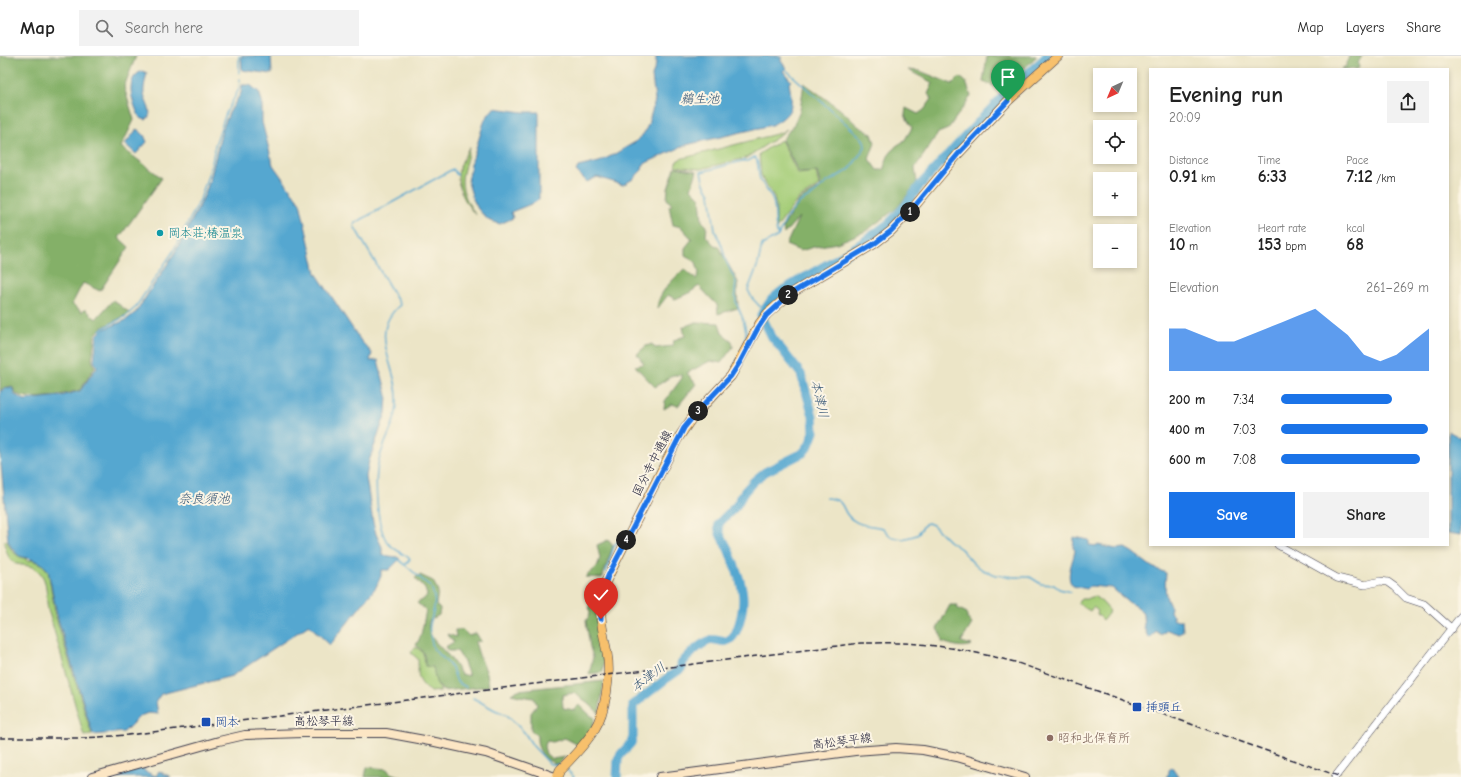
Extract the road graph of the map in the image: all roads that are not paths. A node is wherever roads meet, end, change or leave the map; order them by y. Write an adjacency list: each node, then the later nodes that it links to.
1 (1058, 56): 6 (main road, 国分寺中通線)
2 (1280, 546): 4 (street)
3 (1461, 616): 4 (street)
4 (1452, 629): 9 (street)
5 (92, 777): 6 (main road, 高松琴平線)
6 (556, 777)
7 (660, 777): 8 (main road, 高松琴平線)
8 (1025, 777)
9 (1335, 777)

